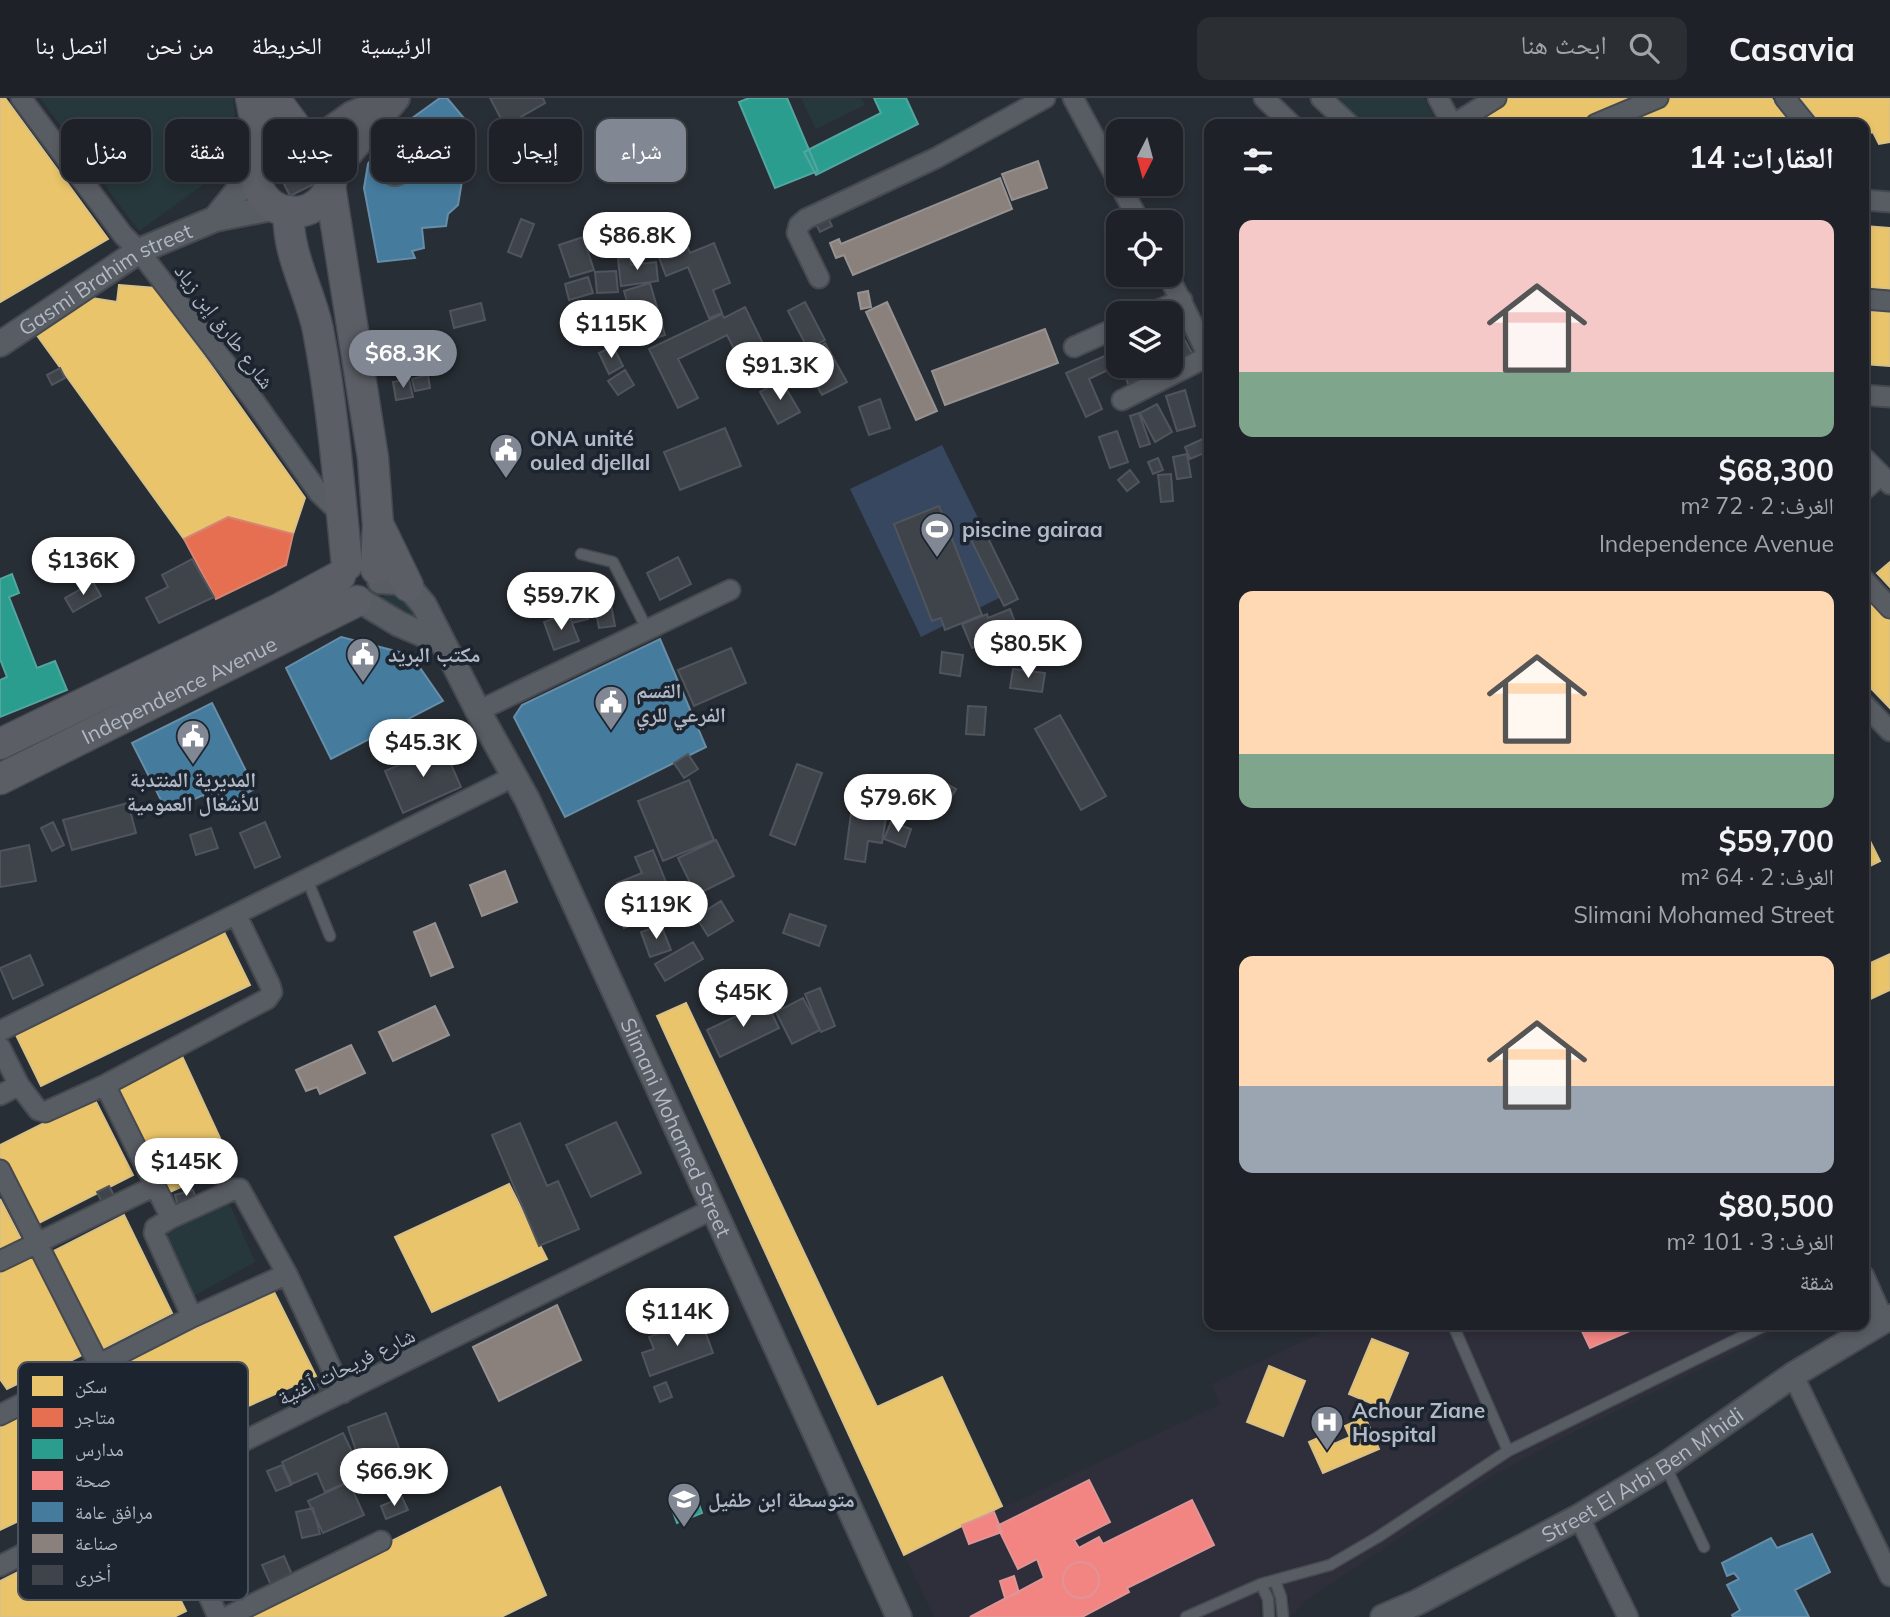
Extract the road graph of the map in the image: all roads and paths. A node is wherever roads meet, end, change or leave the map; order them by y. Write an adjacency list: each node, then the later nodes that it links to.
1 (21, 98): 30 (street, شارع طارق إبن زياد)
2 (251, 98): 23 (main road)
3 (274, 98): 13 (main road)
4 (394, 98): 14 (main road); 25 (main road)
5 (1045, 98): 31 (street)
6 (1073, 98): 22 (street)
7 (1264, 98): 15 (street)
8 (1321, 98): 16 (street)
9 (1438, 98): 17 (street)
10 (1496, 98): 18 (street)
11 (1658, 98): 19 (street)
12 (1785, 98): 20 (street)
13 (292, 119)
14 (345, 119)
15 (1286, 119)
16 (1344, 119)
17 (1450, 119)
18 (1461, 119)
19 (1608, 119)
20 (1802, 119)
21 (263, 156): 23 (main road)
22 (1106, 159)
23 (259, 160): 28 (main road); 29 (street)
24 (331, 182): 25 (main road)
25 (332, 189): 28 (main road); 49 (main road)
26 (1869, 200): 27 (street)
27 (1890, 202)
28 (283, 209): 29 (street, Gasmi Brahim street); 47 (main road)
29 (215, 219): 30 (street, Gasmi Brahim street)
30 (139, 251): 37 (street, Gasmi Brahim street); 47 (street, شارع طارق إبن زياد)
31 (819, 278)
32 (1175, 287): 34 (street)
33 (1869, 299): 35 (street)
34 (1182, 300): 38 (street)
35 (1890, 301)
36 (1106, 332): 39 (street)
37 (0, 345)
38 (1204, 346)
39 (1074, 347)
40 (1204, 359): 43 (street)
41 (1869, 395): 42 (street)
42 (1890, 397)
43 (1122, 400)
44 (1869, 463): 45 (street)
45 (1885, 479): 46 (street)
46 (1869, 487)
47 (342, 514): 49 (main road); 52 (main road)
48 (581, 554): 54 (lane)
49 (367, 583): 52 (main road, Independence Avenue); 55 (street); 55 (street, Slimani Mohamed Street); 61 (main road, Independence Avenue)
50 (1869, 585): 53 (street)
51 (730, 590): 54 (street)
52 (281, 608): 59 (main road, Independence Avenue)
53 (1890, 608)
54 (648, 629): 57 (street)
55 (441, 642): 57 (street, Slimani Mohamed Street)
56 (1869, 709): 58 (street)
57 (478, 711): 60 (street, Slimani Mohamed Street)
58 (1890, 731)
59 (0, 744)
60 (515, 776): 62 (street); 72 (street, Slimani Mohamed Street)
61 (0, 779)
62 (307, 878): 63 (street); 64 (lane)
63 (236, 914): 65 (street); 68 (street)
64 (330, 936)
65 (0, 1031)
66 (0, 1047): 67 (street)
67 (19, 1085): 68 (street); 69 (street)
68 (105, 1085): 71 (street)
69 (0, 1095)
70 (0, 1170): 74 (street)
71 (155, 1186): 73 (street); 74 (street)
72 (713, 1209): 87 (street, شارع فريحات ٱغنية); 105 (street, Slimani Mohamed Street)
73 (171, 1217): 76 (street); 78 (street)
74 (36, 1243): 75 (street); 84 (street)
75 (0, 1261)
76 (287, 1274): 78 (street); 87 (street)
77 (1869, 1285): 79 (street)
78 (192, 1317): 85 (street)
79 (1887, 1319): 82 (street, Street El Arbi Ben M'hidi)
80 (1456, 1330): 91 (lane)
81 (1756, 1330): 91 (lane)
82 (1869, 1330)
83 (1869, 1330): 86 (street, Street El Arbi Ben M'hidi)
84 (97, 1362)
85 (107, 1362)
86 (1793, 1375): 92 (street, Street El Arbi Ben M'hidi); 98 (street)
87 (343, 1393): 90 (street, شارع فريحات ٱغنية)
88 (18, 1406): 89 (street)
89 (0, 1415)
90 (248, 1439)
91 (1508, 1451): 99 (lane)
92 (1665, 1465): 93 (street, Street El Arbi Ben M'hidi); 95 (lane)
93 (1579, 1517): 102 (street, Street El Arbi Ben M'hidi); 110 (street)
94 (381, 1541): 104 (street)
95 (1704, 1547)
96 (18, 1557): 97 (street, شارع فريحات ٱغنية)
97 (0, 1566)
98 (1890, 1576)
99 (1275, 1581): 100 (lane); 108 (lane)
100 (1261, 1584): 106 (lane); 107 (lane)
101 (211, 1600): 103 (street)
102 (1421, 1610): 109 (street, Street El Arbi Ben M'hidi)
103 (218, 1617)
104 (227, 1617)
105 (899, 1617)
106 (1186, 1617)
107 (1269, 1617)
108 (1283, 1617)
109 (1383, 1617)
110 (1628, 1617)

